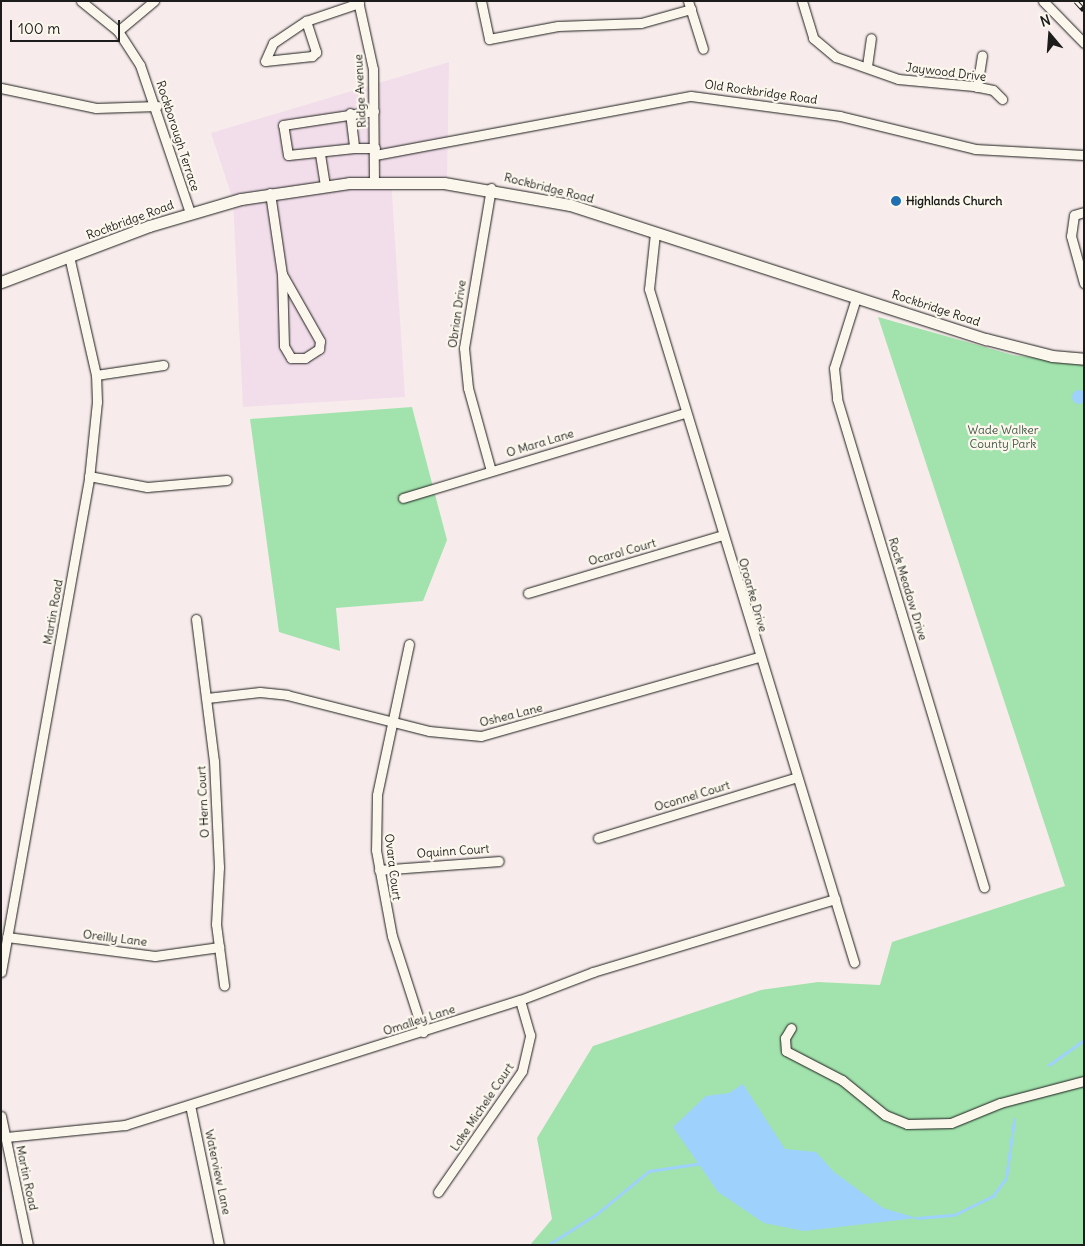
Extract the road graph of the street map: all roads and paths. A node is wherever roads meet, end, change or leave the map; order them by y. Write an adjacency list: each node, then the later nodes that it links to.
1 (81, 1): 9 (street, Rockborough Terrace)
2 (154, 1): 9 (street)
3 (481, 1): 7 (street)
4 (802, 1): 14 (street, Jaywood Drive)
5 (1043, 1): 11 (street)
6 (358, 2): 8 (street); 19 (street, Ridge Avenue)
7 (690, 5): 12 (street)
8 (306, 21): 8 (street)
9 (118, 31): 18 (street, Rockborough Terrace)
10 (871, 38): 14 (street)
11 (1084, 43)
12 (703, 49)
13 (982, 55): 15 (street)
14 (867, 66): 15 (street, Jaywood Drive)
15 (977, 87): 17 (street, Jaywood Drive)
16 (1, 88): 18 (street)
17 (1002, 99)
18 (157, 106): 30 (street, Rockborough Terrace)
19 (374, 111): 20 (street); 22 (street, Ridge Avenue)
20 (350, 114): 21 (street); 23 (street, Old Rockbridge Road)
21 (354, 148): 22 (street, Old Rockbridge Road); 23 (street, Old Rockbridge Road)
22 (375, 151): 24 (street, Old Rockbridge Road); 25 (street, Ridge Avenue)
23 (320, 154): 26 (street)
24 (1084, 155)
25 (374, 182): 26 (main road, Rockbridge Road); 27 (main road, Rockbridge Road)
26 (325, 185): 28 (main road, Rockbridge Road)
27 (491, 188): 31 (main road, Rockbridge Road); 41 (street, Obrian Drive)
28 (270, 193): 30 (main road, Rockbridge Road); 33 (street)
29 (1084, 212): 35 (street)
30 (190, 213): 32 (main road, Rockbridge Road)
31 (655, 232): 36 (main road, Rockbridge Road); 40 (street, Oroarke Drive)
32 (70, 256): 34 (main road, Rockbridge Road); 39 (street, Martin Road)
33 (282, 274): 33 (street)
34 (1, 282)
35 (1084, 283)
36 (856, 298): 37 (main road, Rockbridge Road); 56 (street, Rock Meadow Drive)
37 (1084, 359)
38 (163, 365): 39 (street)
39 (96, 375): 42 (street, Martin Road)
40 (684, 413): 41 (street, O Mara Lane); 45 (street, Oroarke Drive)
41 (491, 471): 44 (street, O Mara Lane)
42 (89, 476): 43 (street); 58 (street, Martin Road)
43 (227, 480)
44 (403, 498)
45 (723, 536): 46 (street, Ocarol Court); 49 (street, Oroarke Drive)
46 (528, 593)
47 (196, 619): 50 (street, O Hern Court)
48 (409, 644): 51 (street, Ovara Court)
49 (759, 657): 51 (street, Oshea Lane); 52 (street, Oroarke Drive)
50 (207, 698): 51 (street, Oshea Lane); 59 (street, O Hern Court)
51 (396, 722): 55 (street, Ovara Court)
52 (794, 778): 53 (street, Oconnel Court); 57 (street, Oroarke Drive)
53 (598, 838)
54 (499, 860): 55 (street, Oquinn Court)
55 (379, 870): 65 (street, Ovara Court)
56 (984, 887)
57 (834, 899): 60 (street, Oroarke Drive); 63 (street, Omalley Lane)
58 (8, 937): 59 (street, Oreilly Lane); 61 (street, Martin Road)
59 (219, 947): 62 (street, O Hern Court)
60 (854, 962)
61 (1, 972)
62 (224, 985)
63 (520, 1000): 65 (street, Omalley Lane); 70 (street, Lake Michele Court)
64 (791, 1028): 66 (street)
65 (423, 1032): 67 (street, Omalley Lane)
66 (1084, 1081)
67 (190, 1105): 69 (street, Omalley Lane); 72 (street, Waterview Lane)
68 (1, 1116): 69 (street, Martin Road)
69 (6, 1137): 71 (street, Martin Road)
70 (438, 1192)
71 (28, 1245)
72 (220, 1245)

